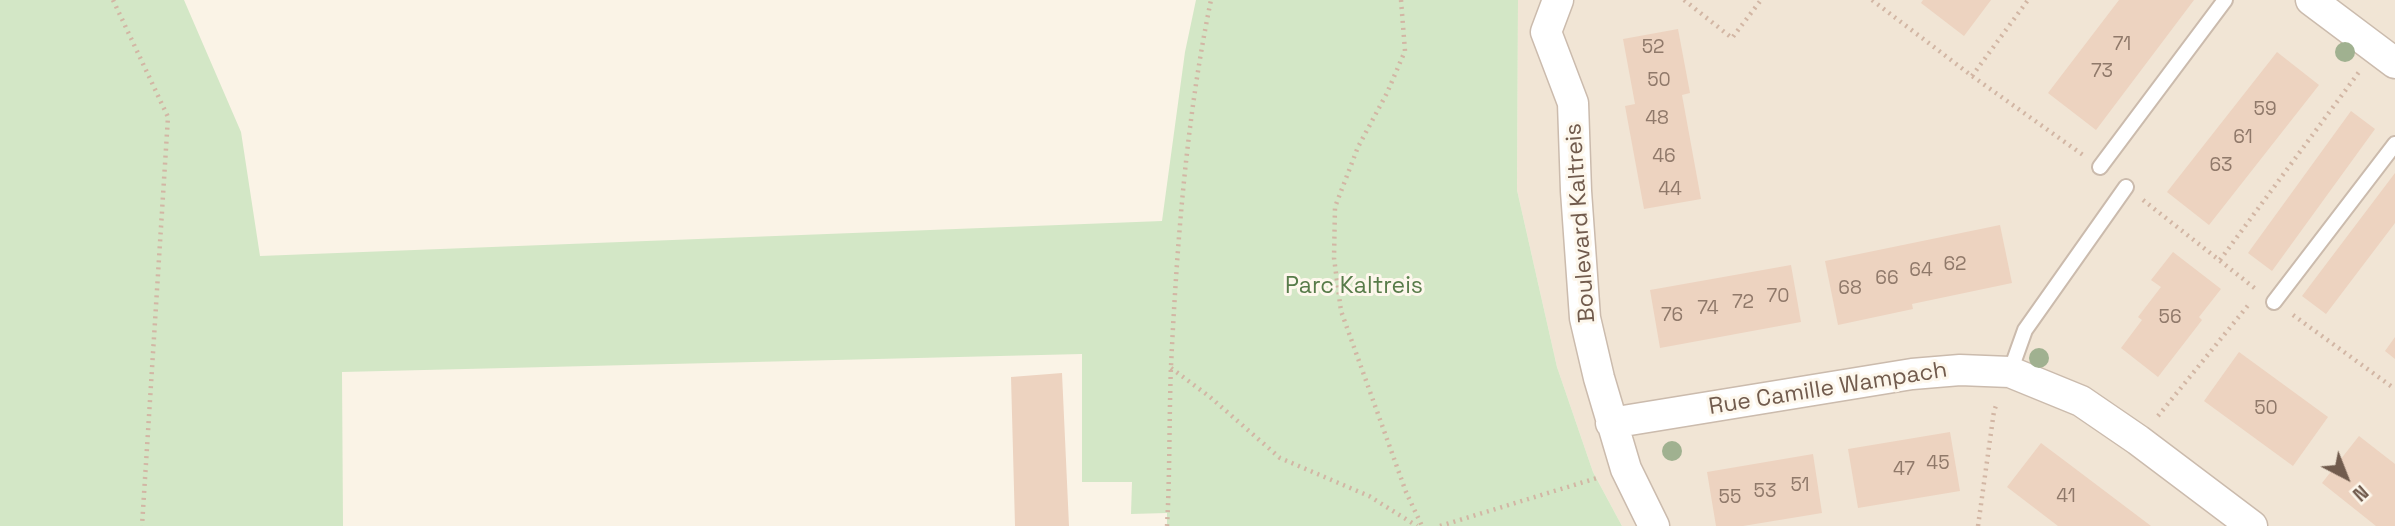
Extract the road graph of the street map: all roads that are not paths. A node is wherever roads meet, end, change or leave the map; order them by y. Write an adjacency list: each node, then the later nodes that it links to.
1 (1558, 0): 10 (street, Boulevard Kaltreis)
2 (2225, 0): 6 (lane)
3 (2311, 0): 4 (street)
4 (2386, 56)
5 (2395, 144): 8 (lane)
6 (2100, 167)
7 (2126, 187): 9 (lane)
8 (2274, 302)
9 (2010, 372): 10 (street, Rue Camille Wampach); 12 (street, Rue Camille Wampach)
10 (1611, 423): 11 (street, Boulevard Kaltreis)
11 (1654, 526)
12 (2252, 526)

